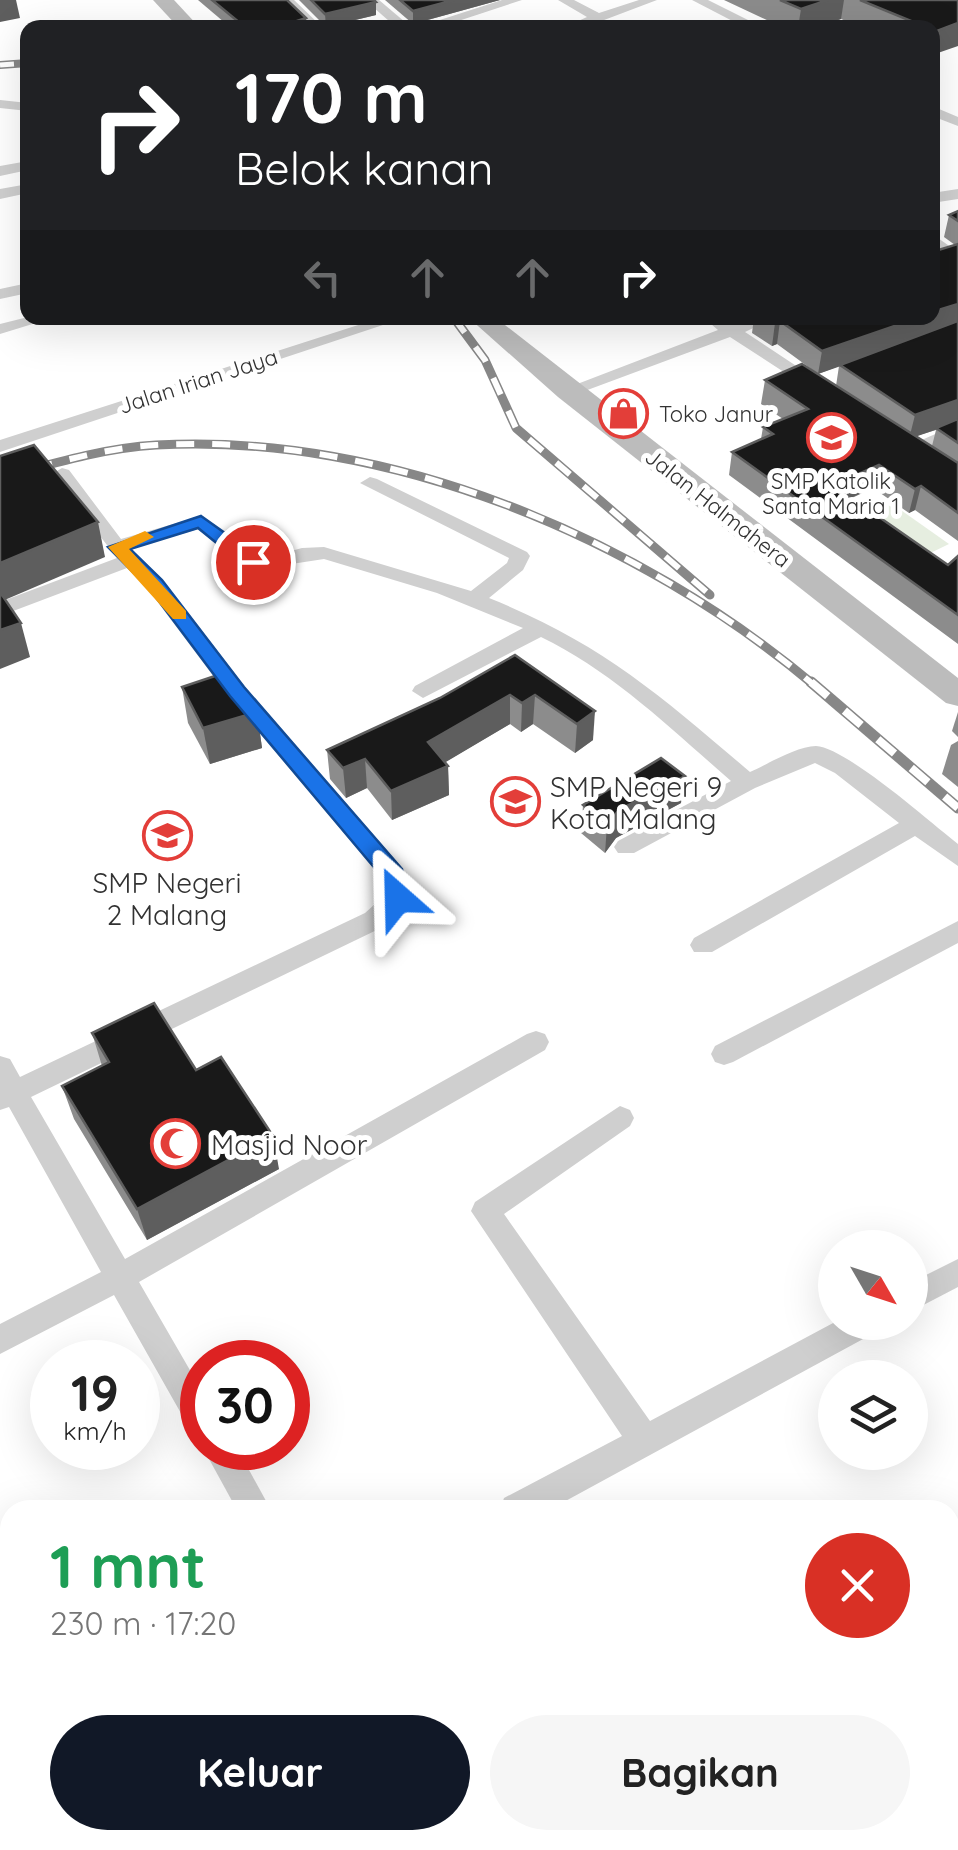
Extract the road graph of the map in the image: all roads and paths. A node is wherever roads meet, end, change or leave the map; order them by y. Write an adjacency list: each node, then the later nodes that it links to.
1 (163, 0): 11 (street)
2 (286, 0): 12 (street)
3 (371, 0): 13 (street)
4 (468, 0): 9 (street)
5 (516, 0): 9 (street)
6 (564, 0): 10 (street)
7 (651, 0): 10 (street)
8 (698, 0): 16 (street)
9 (484, 9): 14 (street)
10 (598, 18): 15 (street)
11 (182, 20)
12 (308, 20)
13 (396, 20)
14 (447, 20)
15 (592, 20)
16 (741, 20)
17 (374, 325): 25 (street, Jalan Irian Jaya)
18 (489, 325): 23 (street, Jalan Halmahera)
19 (724, 325): 21 (street)
20 (746, 325): 21 (street)
21 (732, 330): 22 (street); 23 (street)
22 (827, 387)
23 (568, 391): 34 (street, Jalan Halmahera)
24 (958, 430): 26 (street)
25 (0, 446)
26 (933, 467)
27 (62, 474): 29 (street)
28 (370, 483): 30 (street)
29 (123, 554): 30 (street); 31 (street); 44 (street)
30 (474, 600): 32 (street)
31 (0, 609)
32 (540, 628): 33 (street); 35 (street)
33 (424, 691)
34 (958, 695)
35 (747, 782): 36 (street); 37 (street)
36 (917, 824): 38 (street); 40 (street)
37 (626, 847)
38 (958, 857)
39 (958, 931): 42 (street)
40 (703, 945)
41 (536, 1042): 47 (street)
42 (724, 1054)
43 (0, 1066): 44 (street)
44 (7, 1096): 47 (street)
45 (620, 1118): 52 (street)
46 (958, 1272): 48 (street)
47 (120, 1277): 49 (street); 51 (street)
48 (928, 1288)
49 (0, 1340)
50 (832, 1340): 52 (street)
51 (180, 1382)
52 (645, 1441): 55 (street)
53 (231, 1470): 54 (street)
54 (248, 1500)
55 (535, 1500)

